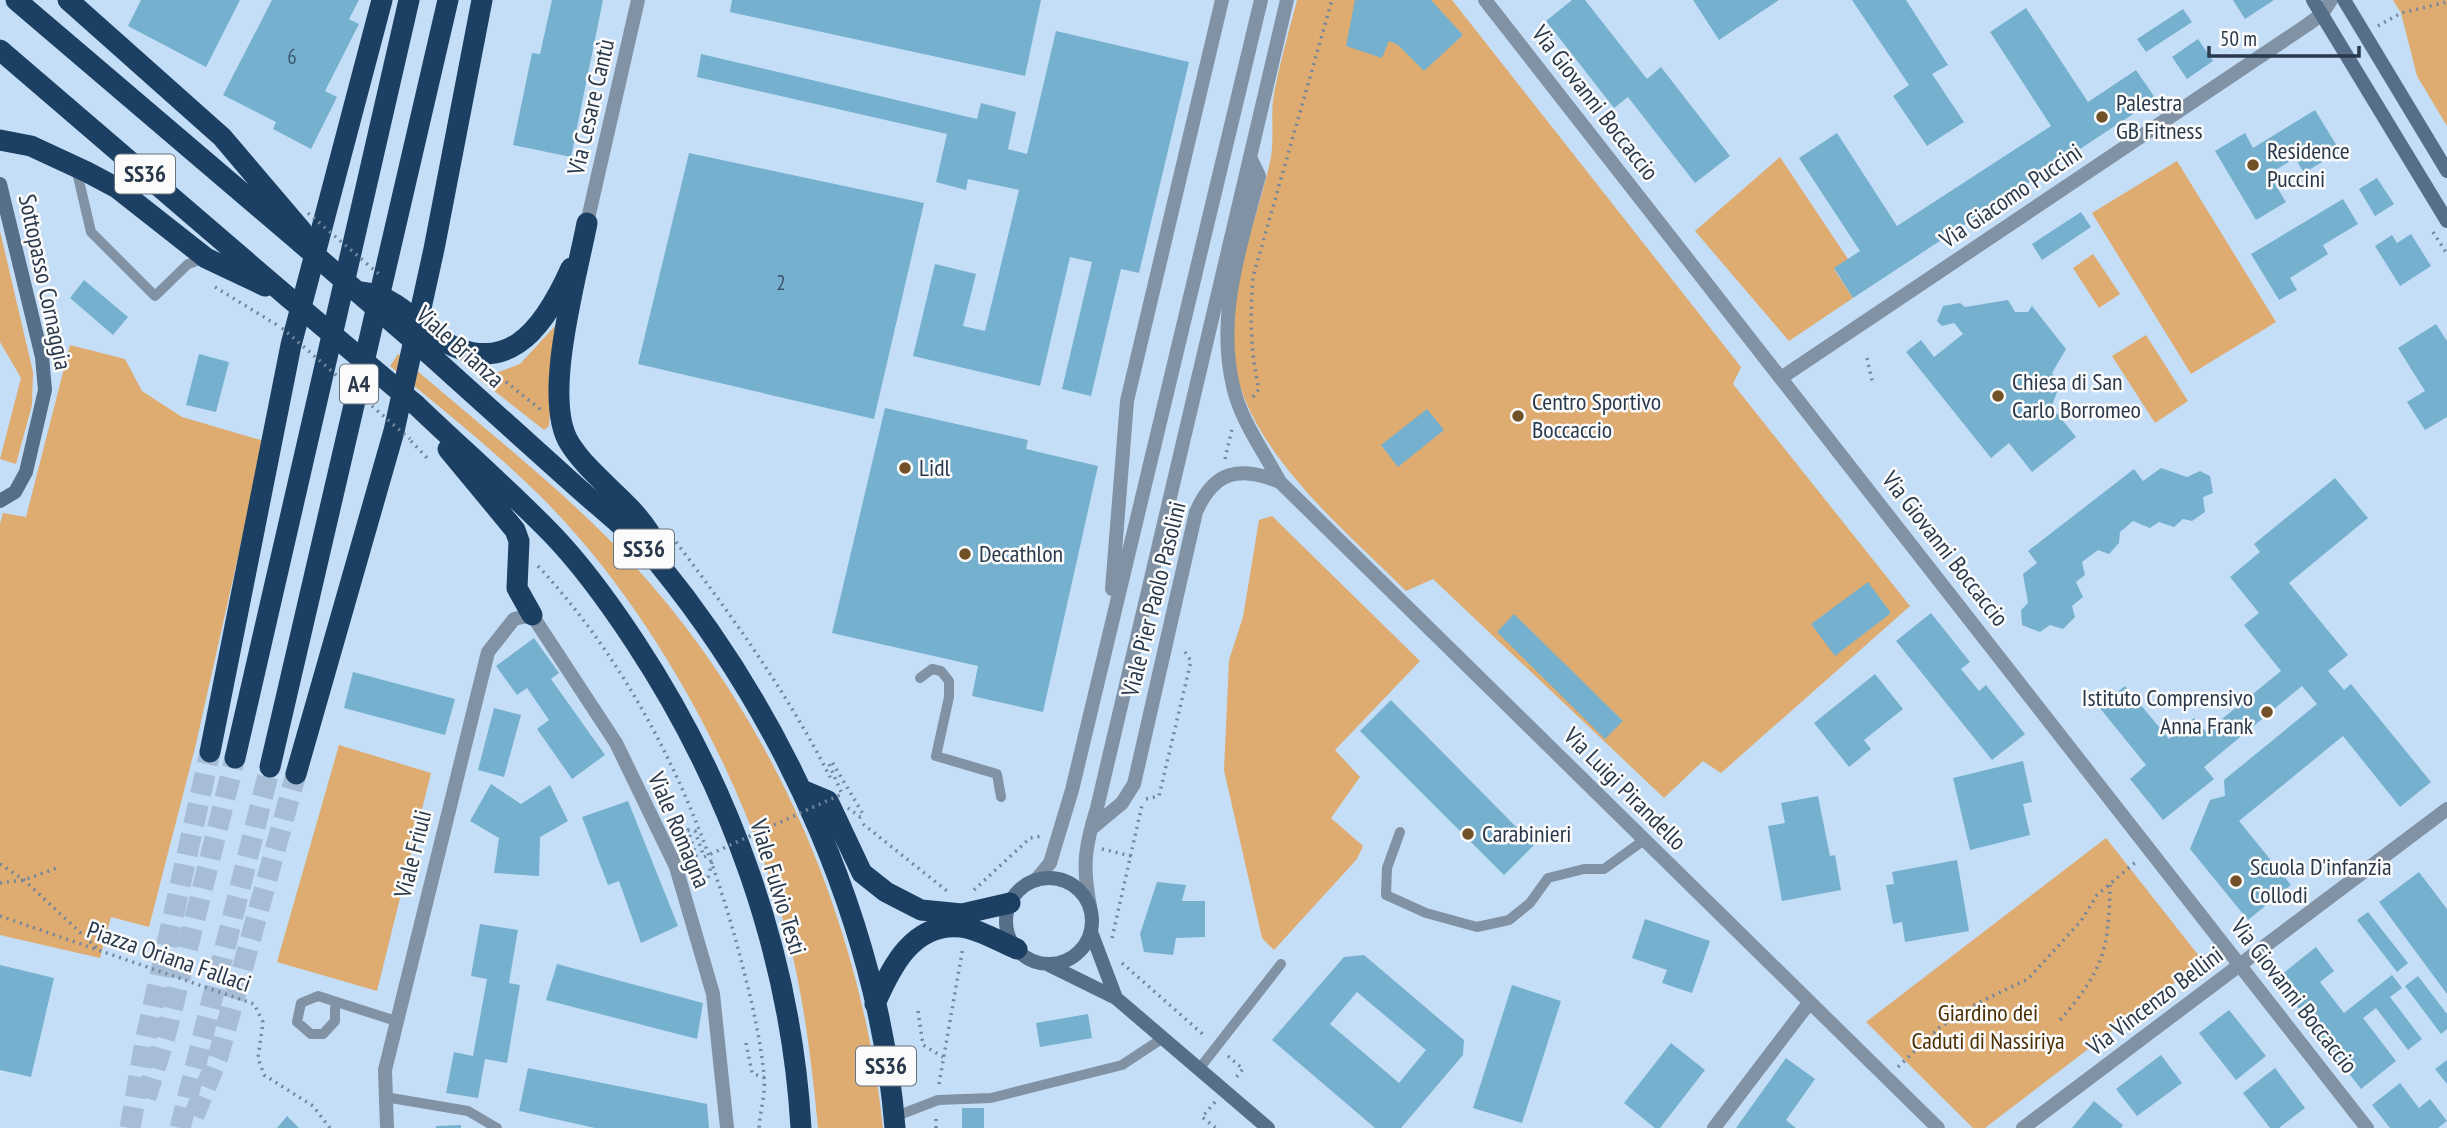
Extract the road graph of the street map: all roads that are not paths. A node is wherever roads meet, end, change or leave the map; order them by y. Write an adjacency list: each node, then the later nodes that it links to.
1 (16, 0): 24 (highway, Viale Brianza / SS36)
2 (68, 0): 24 (highway)
3 (382, 0): 36 (highway)
4 (409, 0): 37 (highway, A4)
5 (448, 0): 38 (highway, A4)
6 (482, 0): 39 (highway)
7 (638, 0): 23 (street, Via Cesare Cantù)
8 (1222, 0): 34 (street, Viale Pier Paolo Pasolini)
9 (1261, 0): 34 (street, Viale Pier Paolo Pasolini)
10 (1287, 0): 18 (street, Viale Pier Paolo Pasolini)
11 (1485, 0): 28 (street, Via Giovanni Boccaccio)
12 (2313, 0): 15 (street)
13 (2331, 0): 15 (street, Via Giacomo Puccini)
14 (2343, 0): 20 (street)
15 (2322, 14): 22 (street); 28 (street, Via Giacomo Puccini)
16 (0, 50): 26 (highway, SS36)
17 (0, 140): 19 (highway)
18 (1250, 157): 30 (street, Viale Pier Paolo Pasolini); 43 (street, Viale Pier Paolo Pasolini)
19 (75, 166): 25 (highway); 25 (lane)
20 (2447, 172)
21 (0, 184): 31 (street, Sottopasso Cornaggia)
22 (2447, 221)
23 (587, 223): 27 (highway); 32 (highway)
24 (304, 230): 27 (highway, Viale Brianza / SS36, bridge)
25 (206, 258): 26 (highway)
26 (289, 298): 29 (highway, SS36, bridge)
27 (430, 344): 32 (highway, Viale Brianza / SS36)
28 (1781, 378): 53 (street, Via Giovanni Boccaccio)
29 (416, 405): 33 (highway); 66 (highway, Viale Fulvio Testi / SS36)
30 (1280, 482): 43 (street, Viale Pier Paolo Pasolini); 45 (street, Via Luigi Pirandello)
31 (0, 501)
32 (658, 563): 40 (highway, Viale Brianza / SS36)
33 (531, 615): 58 (street, Viale Friuli); 65 (street, Viale Romagna)
34 (1108, 636): 46 (street, Viale Pier Paolo Pasolini)
35 (920, 678): 41 (lane)
36 (210, 752)
37 (234, 758)
38 (270, 767)
39 (296, 774)
40 (804, 791): 47 (highway); 56 (highway, SS36)
41 (1001, 797)
42 (2447, 809): 53 (street, Via Vincenzo Bellini)
43 (1091, 829): 48 (street, Viale Pier Paolo Pasolini)
44 (1400, 831): 45 (lane)
45 (1644, 840): 55 (street, Via Luigi Pirandello)
46 (1036, 880): 47 (street); 48 (street)
47 (1010, 904): 50 (street)
48 (1090, 906): 49 (street)
49 (1091, 932): 51 (street); 54 (street)
50 (1017, 949): 51 (street); 56 (highway)
51 (1047, 964): 54 (street)
52 (1281, 964): 60 (lane)
53 (2242, 965): 70 (street, Via Vincenzo Bellini); 71 (street, Via Giovanni Boccaccio)
54 (1116, 998): 59 (street)
55 (1809, 1003): 68 (street); 69 (street, Via Luigi Pirandello)
56 (875, 1004): 62 (highway, SS36)
57 (335, 1008): 58 (lane)
58 (396, 1021): 61 (street, Viale Friuli)
59 (1163, 1038): 60 (street); 62 (lane)
60 (1199, 1069): 67 (street)
61 (385, 1097): 63 (street, Viale Friuli); 64 (lane)
62 (895, 1122)
63 (387, 1128)
64 (497, 1128)
65 (727, 1128)
66 (801, 1128)
67 (1268, 1128)
68 (1714, 1128)
69 (1938, 1128)
70 (2023, 1128)
71 (2367, 1128)

